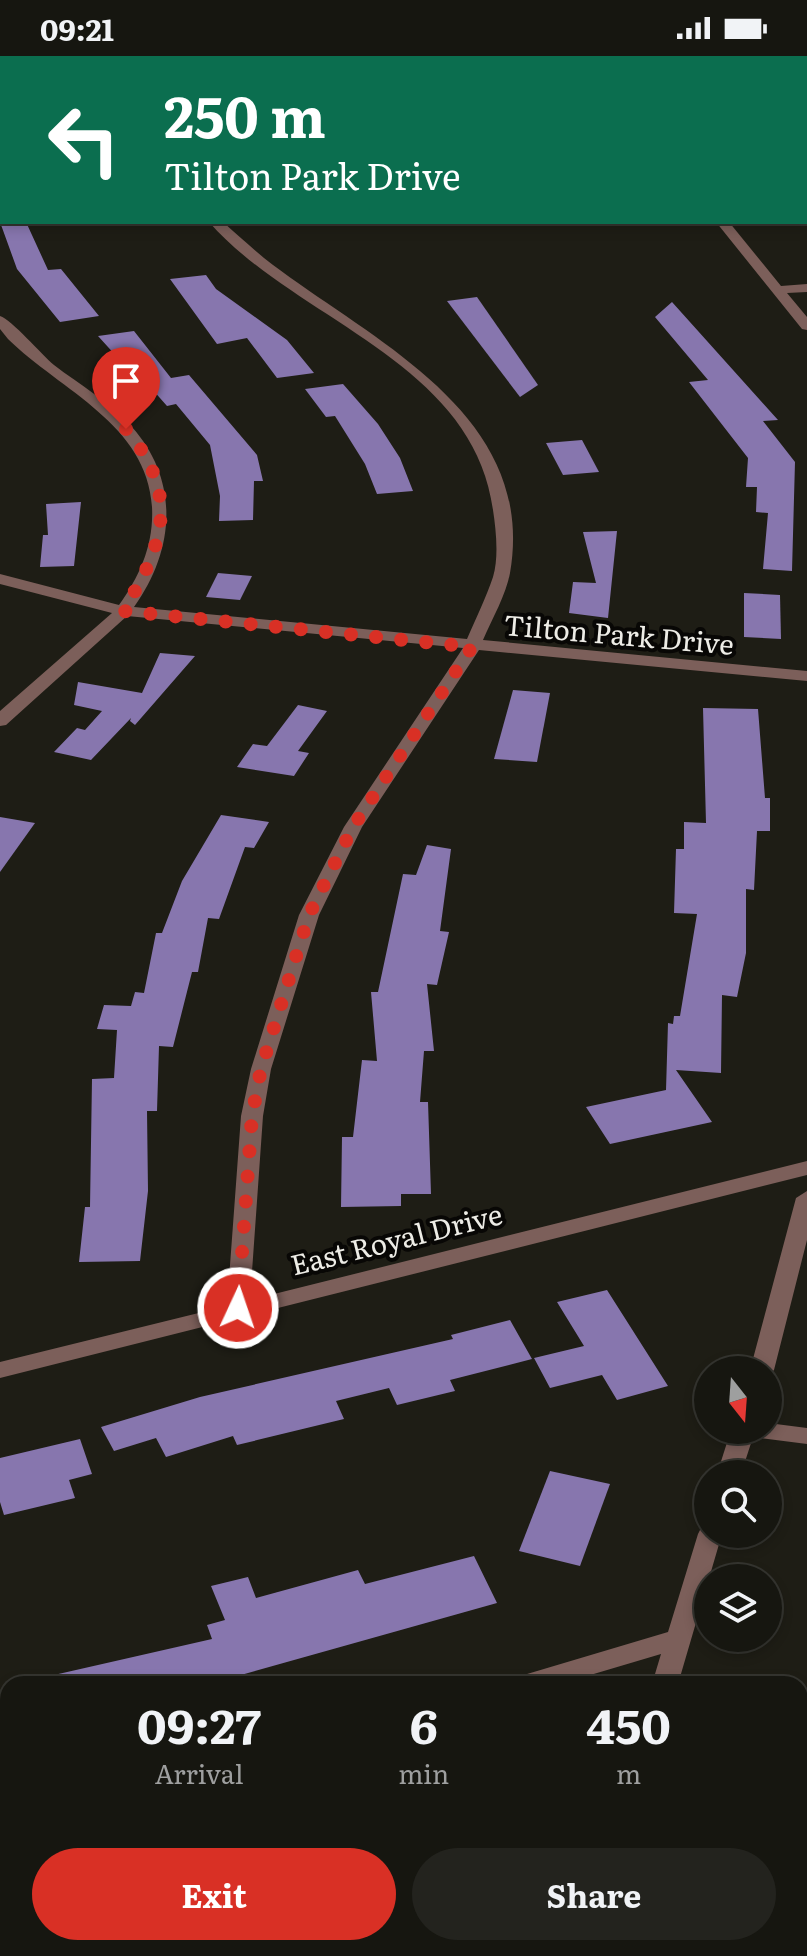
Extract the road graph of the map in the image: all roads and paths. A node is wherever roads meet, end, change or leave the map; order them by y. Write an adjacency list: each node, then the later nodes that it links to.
1 (217, 224): 9 (street)
2 (724, 224): 4 (street)
3 (807, 288): 4 (street)
4 (778, 290): 6 (street)
5 (0, 320): 8 (street)
6 (807, 326)
7 (0, 579): 8 (street, Tilton Park Drive)
8 (123, 611): 9 (street, Tilton Park Drive); 11 (street)
9 (472, 647): 10 (street, Tilton Park Drive); 14 (street)
10 (807, 676)
11 (0, 721)
12 (807, 1168): 14 (street, East Royal Drive)
13 (807, 1198): 15 (street)
14 (238, 1308): 16 (street, East Royal Drive)
15 (766, 1356)
16 (0, 1370)
17 (782, 1433): 18 (street)
18 (807, 1436)
19 (706, 1548): 20 (street)
20 (679, 1639): 21 (street); 22 (street)
21 (553, 1676)
22 (667, 1676)

